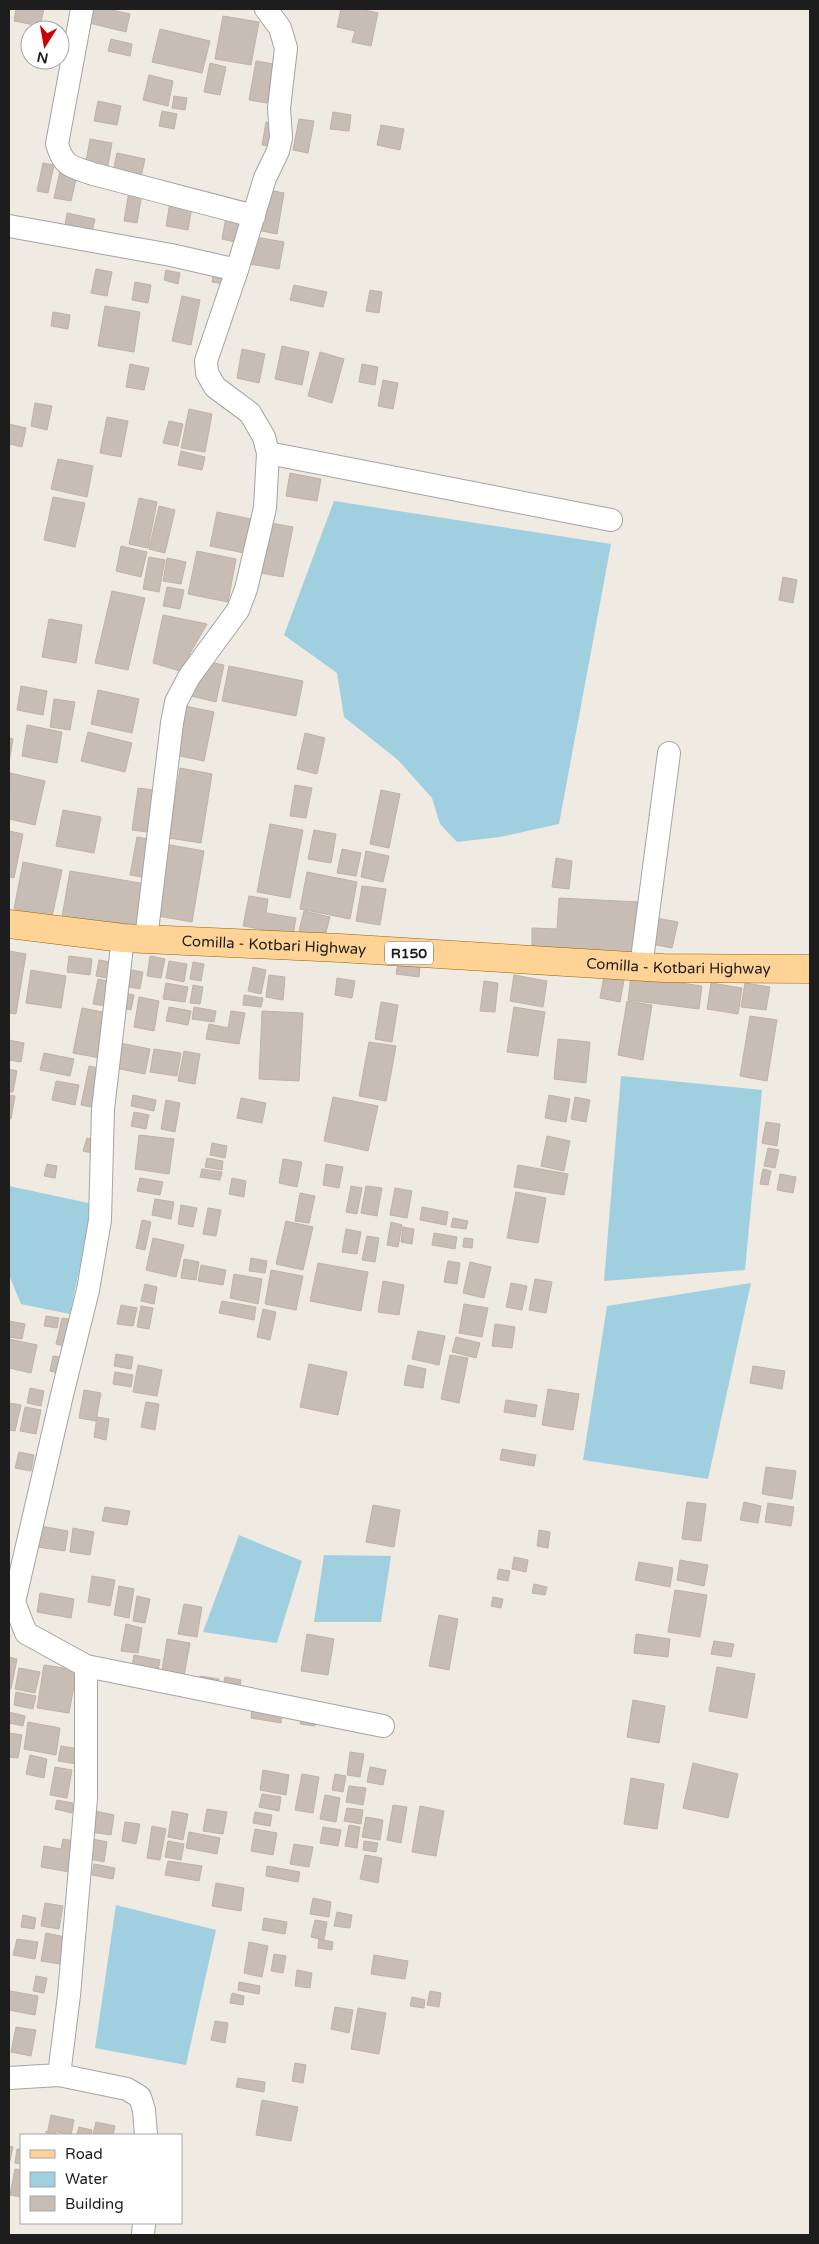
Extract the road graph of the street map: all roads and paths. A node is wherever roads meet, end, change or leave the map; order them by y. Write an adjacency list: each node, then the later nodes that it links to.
1 (82, 9): 3 (street)
2 (266, 9): 3 (street)
3 (254, 216): 5 (street)
4 (9, 226): 5 (street)
5 (237, 270): 6 (street)
6 (268, 453): 7 (street); 10 (street)
7 (612, 520)
8 (669, 753): 11 (street)
9 (9, 924): 10 (main road, Comilla - Kotbari Highway / R150)
10 (135, 938): 11 (main road, Comilla - Kotbari Highway / R150); 13 (street)
11 (641, 967): 12 (main road, Comilla - Kotbari Highway / R150)
12 (810, 969)
13 (12, 1601): 14 (street)
14 (86, 1666): 15 (street); 16 (street)
15 (383, 1726)
16 (59, 2075): 17 (street); 18 (street)
17 (9, 2078)
18 (146, 2134)

